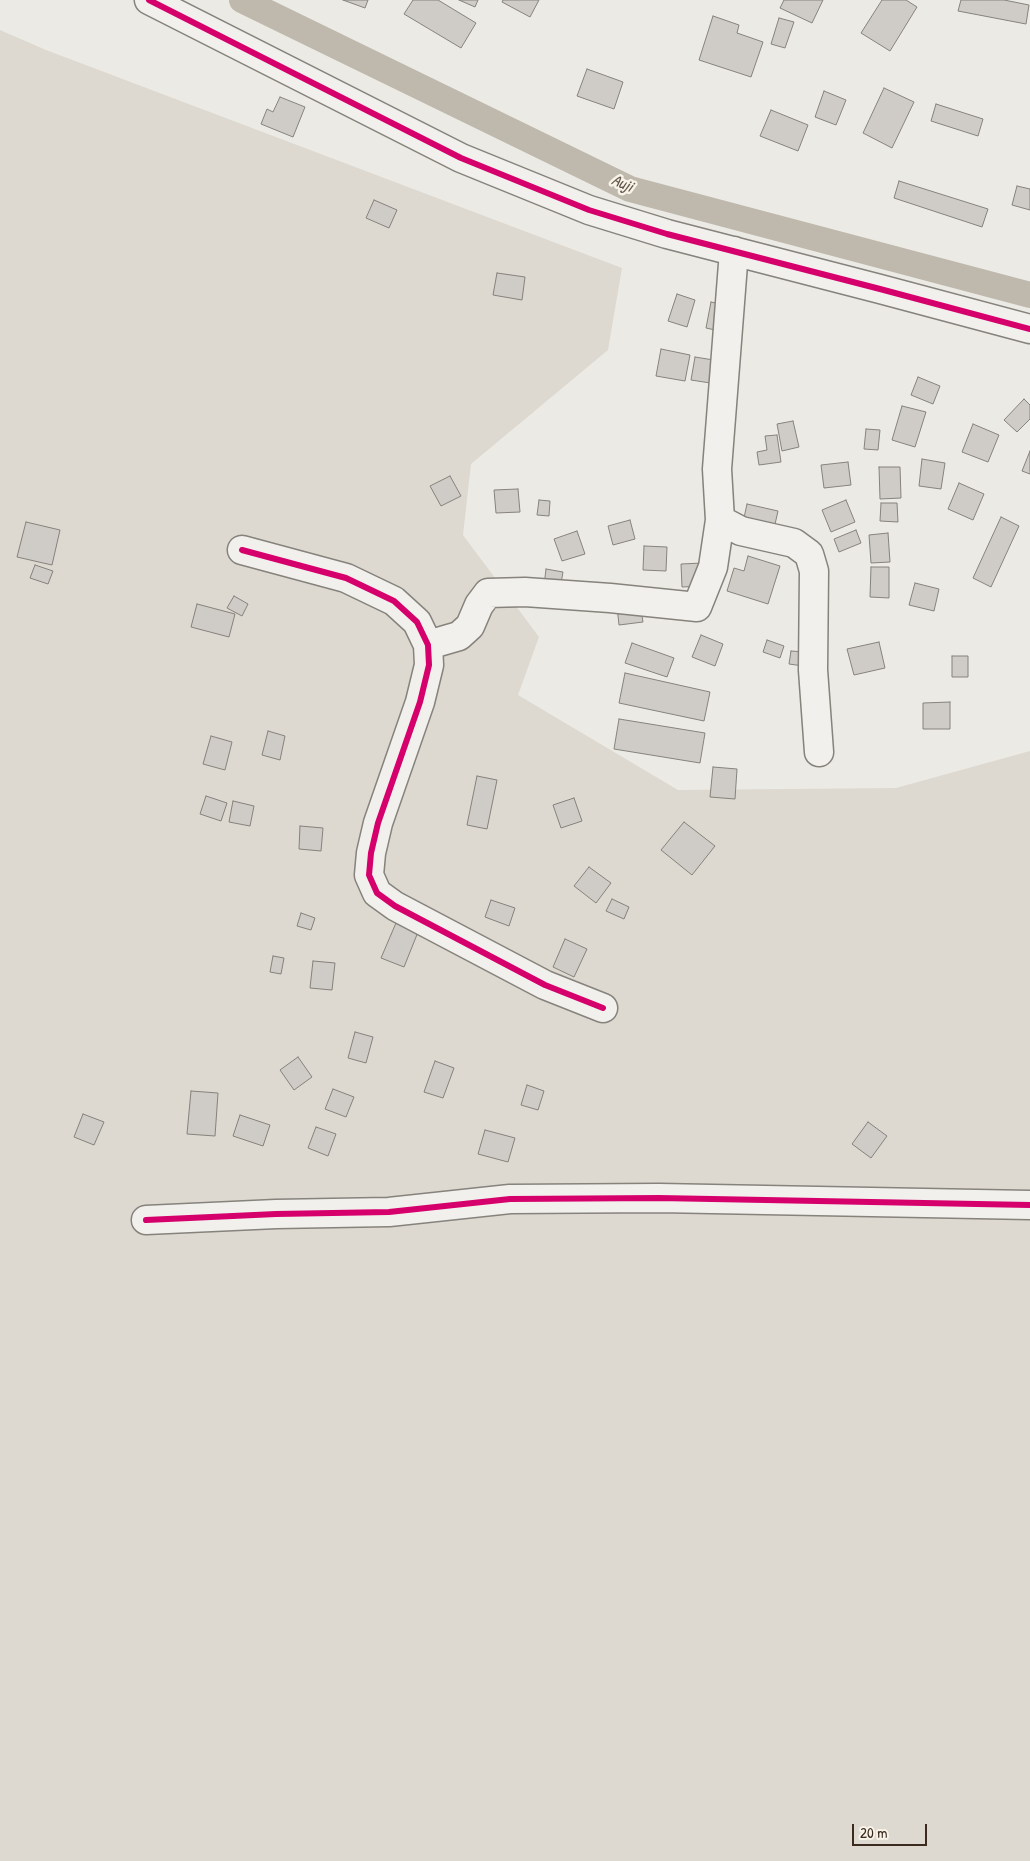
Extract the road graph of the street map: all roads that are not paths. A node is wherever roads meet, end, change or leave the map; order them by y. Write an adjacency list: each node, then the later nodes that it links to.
1 (149, 0): 2 (street)
2 (734, 251): 3 (street); 4 (street)
3 (1030, 329)
4 (720, 520): 6 (street); 7 (street)
5 (242, 550): 6 (street)
6 (428, 645): 8 (street)
7 (819, 752)
8 (603, 1008)
9 (1030, 1205): 10 (street)
10 (146, 1220)

